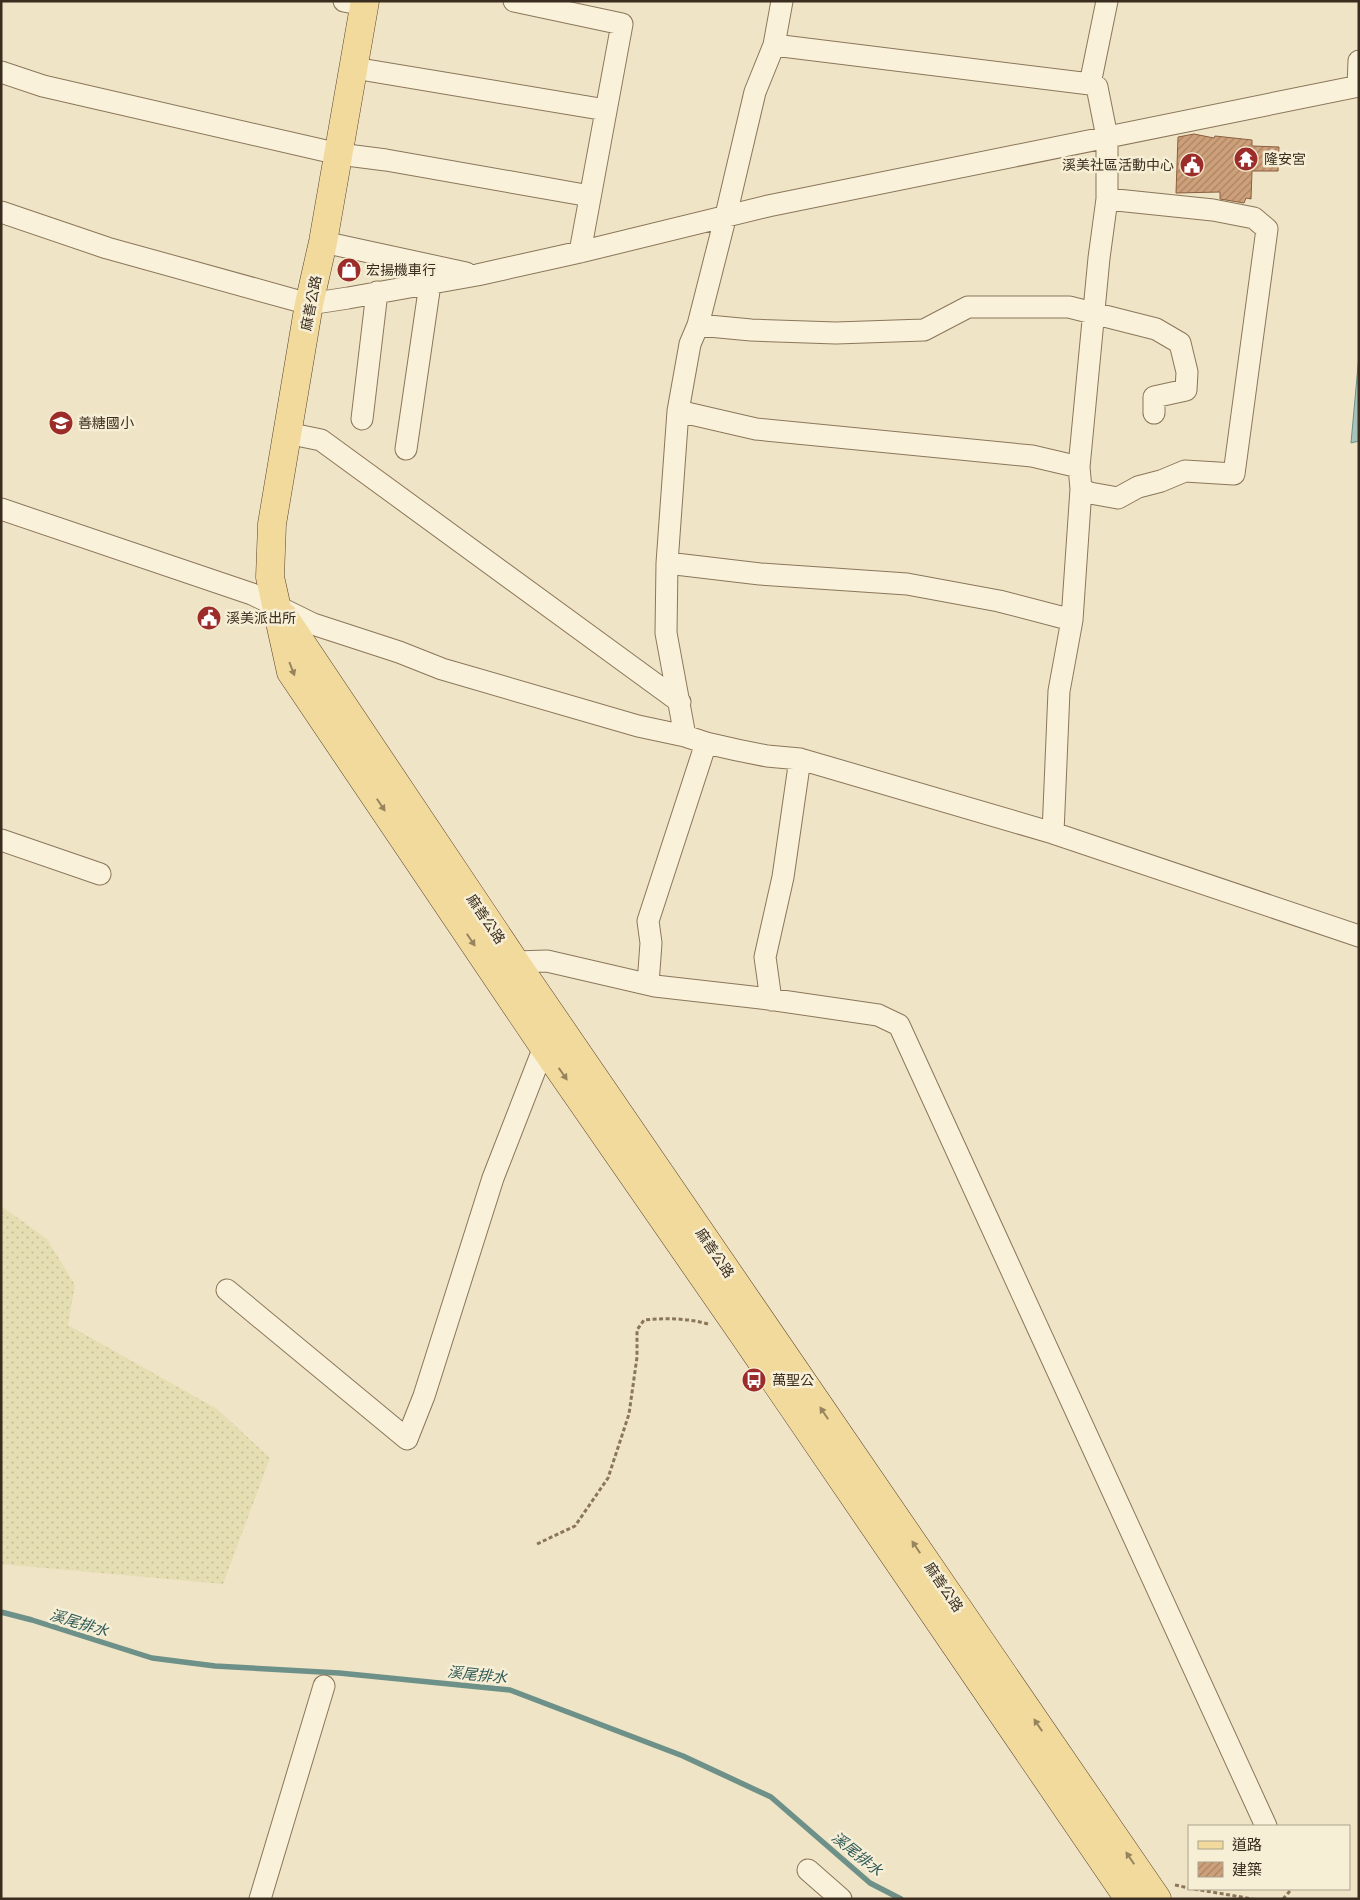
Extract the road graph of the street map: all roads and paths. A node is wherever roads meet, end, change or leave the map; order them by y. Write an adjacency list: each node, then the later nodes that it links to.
1 (514, 1): 11 (street)
2 (782, 1): 5 (street)
3 (1107, 1): 9 (street)
4 (358, 3): 7 (main road, 麻善公路)
5 (774, 45): 9 (street); 17 (street)
6 (1359, 61): 10 (street)
7 (354, 68): 11 (street); 13 (main road, 麻善公路)
8 (1, 72): 13 (street)
9 (1090, 84): 12 (street)
10 (1358, 86): 12 (street)
11 (606, 110): 14 (street)
12 (1107, 137): 15 (street); 17 (street)
13 (339, 154): 14 (street); 18 (main road, 麻善公路)
14 (590, 196): 19 (street)
15 (1107, 199): 24 (street); 32 (street)
16 (1, 212): 23 (street)
17 (726, 215): 19 (street); 25 (street)
18 (323, 242): 20 (street); 23 (main road, 麻善公路)
19 (580, 252): 20 (street)
20 (476, 275): 21 (street)
21 (430, 284): 22 (street); 30 (street)
22 (377, 292): 23 (street); 28 (street)
23 (309, 304): 29 (main road, 麻善公路)
24 (1093, 312): 25 (street); 27 (street); 31 (street)
25 (698, 325): 26 (street)
26 (678, 411): 31 (street); 34 (street)
27 (1154, 413)
28 (362, 419)
29 (287, 433): 35 (main road, 麻善公路); 37 (street)
30 (406, 449)
31 (1079, 467): 32 (street)
32 (1081, 489): 36 (street)
33 (1, 510): 35 (street)
34 (667, 563): 36 (street); 37 (street)
35 (276, 605): 38 (street); 45 (main road, 麻善公路)
36 (1072, 620): 41 (street)
37 (680, 702): 38 (street)
38 (685, 736): 39 (street)
39 (706, 743): 40 (street); 46 (street)
40 (800, 758): 41 (street); 47 (street)
41 (1053, 834): 44 (street)
42 (1, 840): 43 (street)
43 (100, 874)
44 (1359, 936)
45 (505, 968): 46 (street); 48 (main road, 麻善公路); 60 (main road, 麻善公路, one-way to 45)
46 (648, 984): 47 (street)
47 (771, 1000): 53 (street)
48 (544, 1047): 49 (street); 56 (main road, 麻善公路, one-way to 56)
49 (227, 1290)
50 (709, 1324): 51 (path)
51 (536, 1544)
52 (324, 1686): 57 (street)
53 (1266, 1825)
54 (808, 1870): 58 (street)
55 (1200, 1890): 61 (path)
56 (1125, 1892): 59 (street)
57 (260, 1899)
58 (841, 1899)
59 (1149, 1899)
60 (1158, 1899)
61 (1253, 1899)

